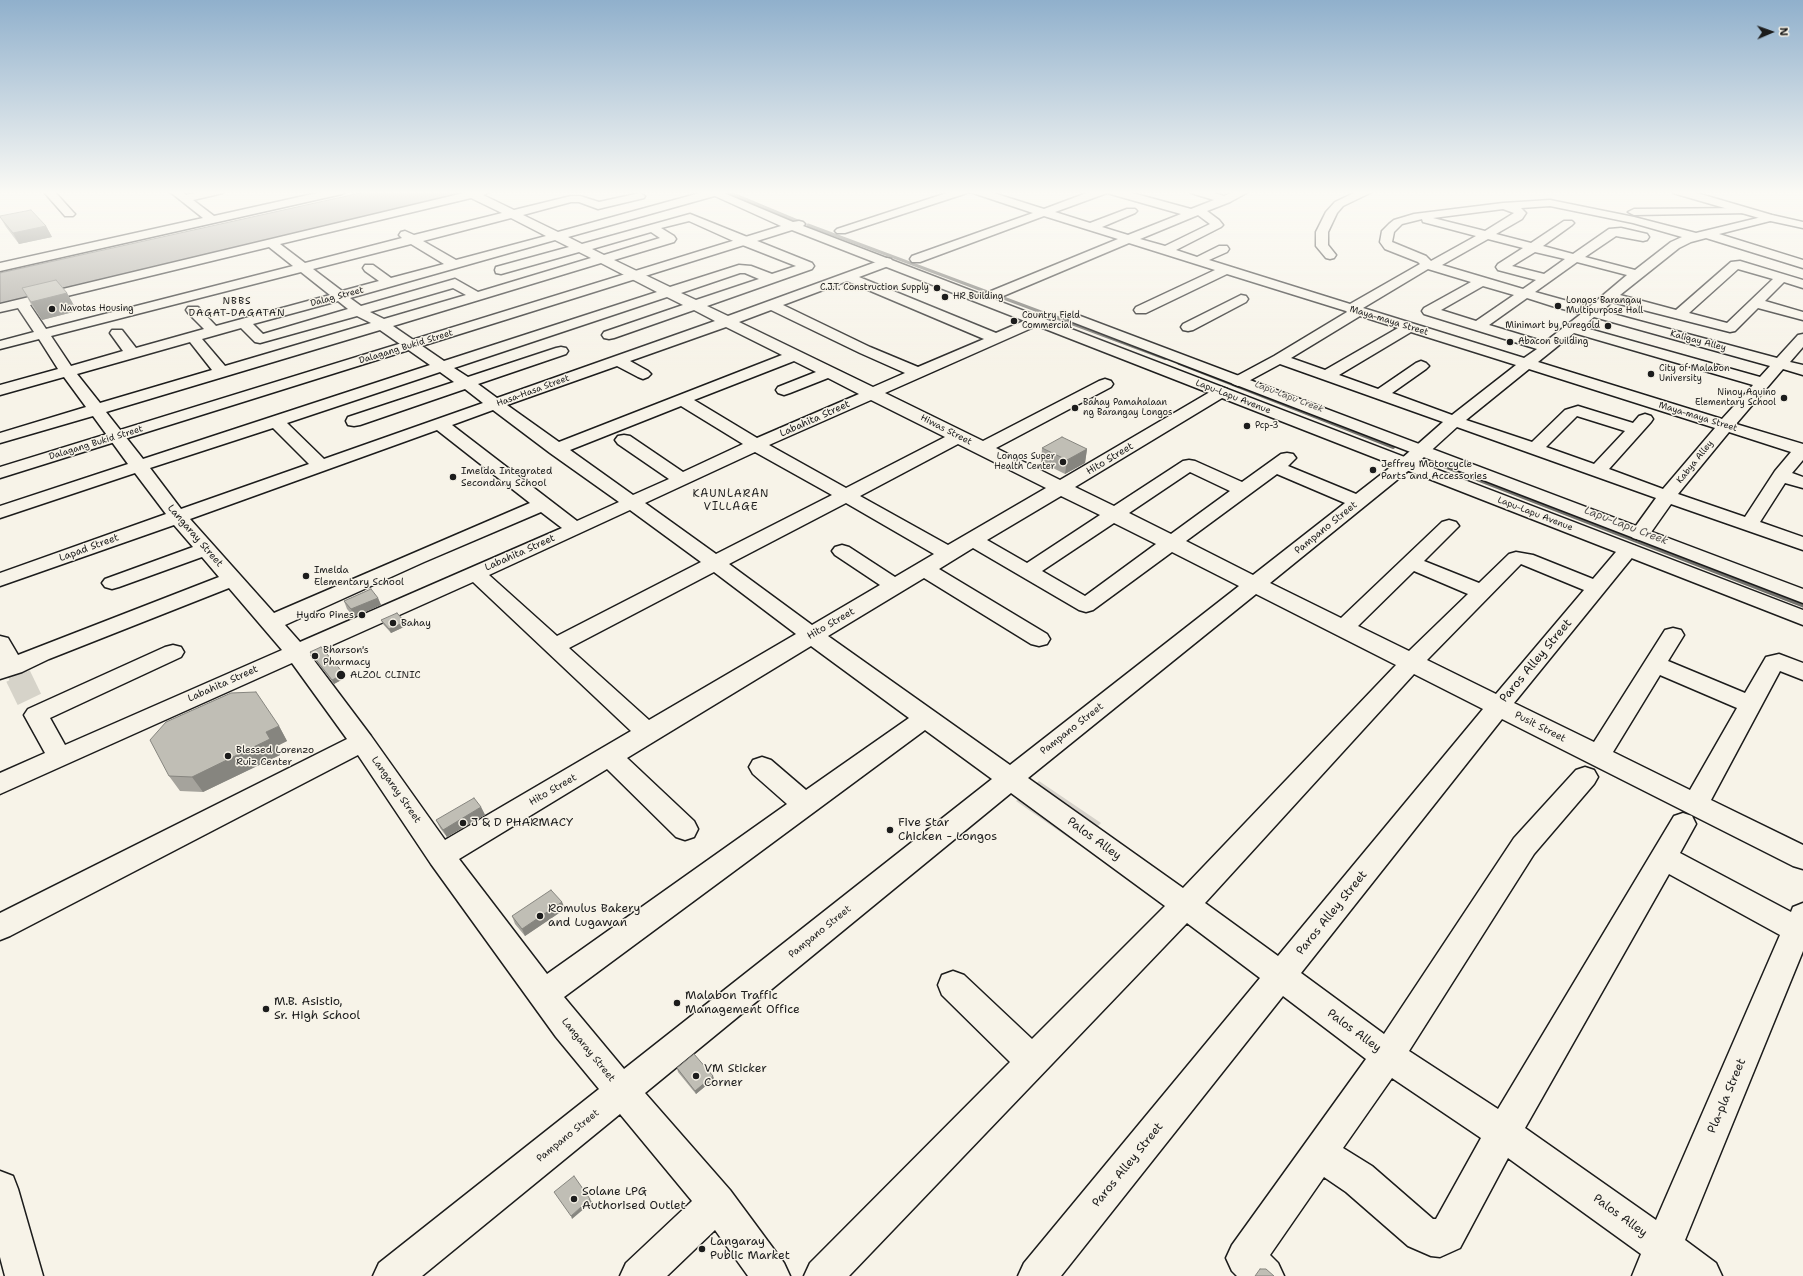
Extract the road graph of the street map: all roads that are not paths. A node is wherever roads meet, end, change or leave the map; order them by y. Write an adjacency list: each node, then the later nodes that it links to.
1 (74, 251): 38 (main road)
2 (247, 251): 62 (main road)
3 (280, 251): 39 (main road, Palos Alley)
4 (340, 251): 28 (main road)
5 (365, 251): 28 (main road)
6 (431, 251): 36 (main road)
7 (506, 251): 30 (main road, Dalag Street)
8 (571, 251): 42 (main road)
9 (585, 251): 31 (main road)
10 (631, 251): 31 (main road)
11 (714, 251): 45 (main road, Dalagang Bukid Street)
12 (768, 251): 48 (main road)
13 (857, 251): 34 (main road, Lapu-Lapu Avenue)
14 (893, 251): 32 (main road, Lapu-Lapu Avenue)
15 (940, 251): 32 (main road)
16 (1101, 251): 57 (main road)
17 (1165, 251): 33 (main road, Maya-maya Street)
18 (1220, 251): 33 (main road)
19 (1326, 251): 27 (main road)
20 (1401, 251): 37 (main road, Kaligay Alley)
21 (1458, 251): 37 (main road, Hito Street)
22 (1528, 251): 49 (main road)
23 (1548, 251): 29 (main road)
24 (1587, 251): 29 (main road)
25 (1668, 251): 44 (main road, Pampano Street)
26 (1756, 251): 35 (main road)
27 (1330, 255)
28 (347, 256): 39 (main road)
29 (1576, 258): 44 (main road); 49 (main road)
30 (476, 259): 36 (main road, Dalag Street); 42 (main road)
31 (603, 259): 45 (main road); 51 (main road)
32 (916, 259): 57 (main road, Lapu-Lapu Avenue)
33 (1198, 261): 43 (main road, Maya-maya Street)
34 (887, 262): 46 (main road, Hasa-Hasa Street); 57 (main road, Lapu-Lapu Avenue)
35 (1803, 264)
36 (455, 265): 41 (main road, Dalag Street)
37 (1428, 265): 50 (main road, Kaligay Alley); 69 (main road, Hito Street)
38 (0, 267)
39 (301, 268): 59 (main road, Palos Alley); 85 (main road)
40 (369, 268): 52 (main road)
41 (436, 270): 52 (main road, Dalag Street); 53 (main road)
42 (501, 270): 51 (main road)
43 (1225, 270): 68 (main road); 69 (main road, Maya-maya Street)
44 (1637, 274): 60 (main road, Pampano Street)
45 (636, 275): 55 (main road, Hiwas Street); 91 (main road, Dalagang Bukid Street)
46 (848, 277): 64 (main road, Hasa-Hasa Street); 88 (main road)
47 (1781, 278): 54 (main road); 63 (main road); 72 (main road)
48 (772, 279): 55 (main road); 65 (main road)
49 (1547, 279): 56 (main road)
50 (1482, 281): 56 (main road, Kaligay Alley); 79 (main road)
51 (524, 282): 58 (main road)
52 (389, 283): 59 (main road, Dalag Street)
53 (455, 283): 58 (main road); 70 (main road)
54 (1803, 284)
55 (669, 292): 65 (main road, Hiwas Street); 74 (main road)
56 (1527, 293): 71 (main road, Kaligay Alley); 79 (main road)
57 (993, 295): 75 (main road, Lapu-Lapu Avenue); 96 (main road, Lapu-Lapu Avenue)
58 (476, 296): 78 (main road)
59 (339, 297): 70 (main road, Palos Alley); 77 (main road, Dalag Street)
60 (1610, 297): 71 (main road, Pampano Street); 72 (main road)
61 (1241, 299): 80 (main road)
62 (22, 303): 66 (main road); 85 (main road, Langaray Street)
63 (1755, 303): 72 (main road); 73 (main road)
64 (772, 305): 76 (main road, Hasa-Hasa Street); 109 (main road)
65 (697, 306): 76 (main road, Hiwas Street); 86 (main road)
66 (0, 308)
67 (193, 310): 83 (main road)
68 (1141, 310)
69 (1355, 310): 81 (main road, Maya-maya Street); 97 (main road, Hito Street)
70 (359, 311): 77 (main road); 78 (main road, Palos Alley)
71 (1592, 312): 82 (main road, Pampano Street); 100 (main road, Kaligay Alley)
72 (1679, 315)
73 (1803, 316)
74 (582, 320): 86 (main road); 101 (main road)
75 (1038, 320): 88 (main road, Labahita Street); 102 (main road, Lapu-Lapu Avenue)
76 (728, 321): 94 (main road, Hasa-Hasa Street); 95 (main road, Hiwas Street)
77 (244, 323): 83 (main road, Dalag Street)
78 (382, 324): 91 (main road, Palos Alley); 107 (main road)
79 (1478, 326): 92 (main road)
80 (1188, 327)
81 (1409, 327): 99 (main road, Maya-maya Street); 111 (main road)
82 (1572, 328): 92 (main road, Pampano Street); 112 (main road)
83 (213, 331): 87 (main road, Dalag Street)
84 (117, 333): 93 (main road)
85 (42, 334): 89 (main road); 106 (main road, Langaray Street)
86 (609, 335): 94 (main road)
87 (193, 337): 93 (main road, Dalag Street); 107 (main road)
88 (997, 338): 109 (main road, Labahita Street)
89 (0, 345)
90 (1800, 345): 100 (main road, Kabya Alley)
91 (410, 346): 101 (main road, Palos Alley); 131 (main road, Dalagang Bukid Street)
92 (1547, 347): 99 (main road, Pampano Street)
93 (132, 353): 106 (main road, Dalag Street)
94 (639, 353): 98 (main road, Hasa-Hasa Street)
95 (795, 355): 108 (main road, Hiwas Street); 120 (main road)
96 (1174, 356): 102 (main road); 115 (main road, Lapu-Lapu Avenue)
97 (1279, 359): 111 (main road); 115 (main road, Hito Street)
98 (618, 360): 104 (main road, Hasa-Hasa Street); 110 (main road)
99 (1526, 363): 123 (main road, Maya-maya Street); 127 (main road, Pampano Street)
100 (1780, 364): 105 (main road, Kaligay Alley); 112 (main road, Kabya Alley)
101 (443, 366): 113 (main road, Palos Alley); 121 (main road)
102 (1155, 366): 115 (main road, Lapu-Lapu Avenue)
103 (1421, 366): 119 (main road)
104 (594, 369): 113 (main road); 122 (main road, Hasa-Hasa Street)
105 (1803, 370)
106 (67, 371): 116 (main road, Dalag Street); 124 (main road, Langaray Street)
107 (222, 372): 124 (main road)
108 (830, 372): 117 (main road); 118 (main road, Hiwas Street)
109 (918, 373): 118 (main road, Labahita Street)
110 (643, 374)
111 (1326, 376): 119 (main road)
112 (1762, 383): 129 (main road, Kabya Alley)
113 (468, 384): 122 (main road, Palos Alley); 125 (main road)
114 (1105, 384): 137 (main road)
115 (1230, 386): 141 (main road, Lapu-Lapu Avenue); 149 (main road, Hito Street)
116 (0, 389)
117 (784, 390)
118 (873, 394): 132 (main road, Hiwas Street); 136 (main road, Labahita Street)
119 (1379, 395): 127 (main road)
120 (683, 400): 136 (main road); 138 (main road)
121 (331, 404): 125 (main road); 126 (main road)
122 (494, 404): 128 (main road, Hasa-Hasa Street); 138 (main road, Palos Alley)
123 (1657, 404): 129 (main road, Maya-maya Street); 130 (main road)
124 (96, 409): 131 (main road, Langaray Street); 133 (main road)
125 (354, 421): 135 (main road)
126 (276, 422): 142 (main road); 143 (main road)
127 (1453, 422): 139 (main road); 141 (main road, Pampano Street)
128 (440, 424): 135 (main road, Hasa-Hasa Street); 155 (main road)
129 (1725, 426): 140 (main road, Maya-maya Street); 152 (main road, Kabya Alley)
130 (1636, 429): 139 (main road); 144 (main road)
131 (116, 436): 142 (main road, Langaray Street); 145 (main road, Dalagang Bukid Street)
132 (959, 437): 137 (main road, Hiwas Street); 151 (main road)
133 (0, 438)
134 (624, 440): 147 (main road)
135 (380, 445): 143 (main road, Hasa-Hasa Street)
136 (756, 445): 147 (main road, Labahita Street); 151 (main road)
137 (982, 448): 149 (main road, Hiwas Street)
138 (556, 449): 154 (main road, Palos Alley)
139 (1534, 450): 144 (main road)
140 (1803, 450): 146 (main road)
141 (1414, 457): 153 (main road, Pampano Street); 164 (main road, Lapu-Lapu Avenue)
142 (138, 466): 156 (main road); 158 (main road, Langaray Street)
143 (321, 466): 158 (main road, Hasa-Hasa Street)
144 (1598, 472): 152 (main road)
145 (0, 473)
146 (1781, 475): 148 (main road); 159 (main road)
147 (681, 479): 154 (main road, Labahita Street)
148 (1803, 483)
149 (1061, 488): 157 (main road, Hiwas Street); 162 (main road, Hito Street)
150 (1244, 490): 153 (main road); 157 (main road); 163 (main road)
151 (843, 495): 168 (main road); 169 (main road)
152 (1667, 496): 159 (main road); 164 (main road, Kabya Alley)
153 (1359, 502): 177 (main road, Pampano Street)
154 (630, 503): 161 (main road, Labahita Street); 169 (main road, Palos Alley)
155 (542, 505): 161 (main road); 183 (main road)
156 (0, 512)
157 (1115, 515): 163 (main road, Hiwas Street); 172 (main road)
158 (177, 516): 166 (main road, Langaray Street); 175 (main road, Lapad Street)
159 (1749, 525): 165 (main road)
160 (1449, 526): 170 (main road)
161 (575, 529): 173 (main road, Labahita Street)
162 (973, 540): 168 (main road, Hito Street); 172 (main road)
163 (1171, 542): 172 (main road); 177 (main road, Hiwas Street)
164 (1634, 542): 179 (main road, Paros Alley Street); 181 (main road, Lapu-Lapu Avenue); 182 (main road, Lapu-Lapu Avenue)
165 (1803, 544)
166 (206, 549): 174 (main road, Langaray Street); 176 (main road)
167 (842, 551): 178 (main road)
168 (949, 554): 171 (main road, Hito Street)
169 (714, 562): 185 (main road, Palos Alley); 189 (main road)
170 (1412, 562): 180 (main road); 184 (main road)
171 (924, 569): 178 (main road, Hito Street); 187 (main road)
172 (1027, 572)
173 (475, 573): 189 (main road); 191 (main road, Labahita Street)
174 (233, 579): 183 (main road, Langaray Street); 194 (main road)
175 (0, 580)
176 (112, 583)
177 (1256, 585): 184 (main road, Pusit Street); 205 (main road, Pampano Street)
178 (895, 586): 185 (main road, Hito Street)
179 (1597, 588): 180 (main road); 197 (main road, Paros Alley Street)
180 (1482, 592): 192 (main road)
181 (1803, 596)
182 (1803, 618)
183 (271, 623): 191 (main road, Langaray Street)
184 (1343, 628): 192 (main road, Pusit Street)
185 (811, 635): 198 (main road, Palos Alley); 199 (main road, Hito Street)
186 (1673, 635): 193 (main road)
187 (1039, 638)
188 (0, 643): 194 (main road)
189 (555, 646): 199 (main road)
190 (173, 652): 201 (main road)
191 (296, 652): 200 (main road, Langaray Street); 201 (main road, Labahita Street)
192 (1411, 663): 197 (main road, Pusit Street); 213 (main road)
193 (1655, 664): 196 (main road); 203 (main road)
194 (9, 668)
195 (1803, 672): 196 (main road)
196 (1750, 704): 208 (main road)
197 (1499, 706): 203 (main road, Pusit Street); 216 (main road, Paros Alley Street)
198 (925, 718): 205 (main road, Palos Alley); 207 (main road)
199 (649, 734): 202 (main road, Hito Street)
200 (362, 742): 210 (main road, Langaray Street); 214 (main road)
201 (60, 757): 206 (main road, Labahita Street)
202 (610, 757): 209 (main road); 210 (main road, Hito Street)
203 (1591, 766): 208 (main road, Pusit Street); 219 (main road)
204 (762, 768): 207 (main road)
205 (1011, 778): 213 (main road, Palos Alley); 221 (main road, Pampano Street)
206 (0, 784)
207 (806, 805): 218 (main road)
208 (1689, 814): 211 (main road); 212 (main road, Pusit Street)
209 (685, 830)
210 (441, 856): 218 (main road, Langaray Street)
211 (1663, 857): 215 (main road); 222 (main road)
212 (1803, 858)
213 (1185, 905): 216 (main road, Palos Alley); 220 (main road)
214 (0, 927)
215 (1801, 927): 226 (main road, Pla-pla Street)
216 (1281, 977): 219 (main road, Palos Alley); 232 (main road, Paros Alley Street)
217 (953, 985): 220 (main road)
218 (544, 994): 221 (main road, Langaray Street)
219 (1388, 1056): 222 (main road, Palos Alley); 223 (main road)
220 (1032, 1061): 231 (main road)
221 (622, 1092): 225 (main road, Langaray Street); 227 (main road, Pampano Street)
222 (1503, 1133): 223 (main road); 226 (main road, Palos Alley)
223 (1319, 1153): 233 (main road)
224 (0, 1189): 228 (main road)
225 (717, 1204): 229 (main road); 230 (main road, Langaray Street)
226 (1657, 1262): 234 (main road, Palos Alley)
227 (406, 1272)
228 (24, 1276)
229 (639, 1276)
230 (771, 1276)
231 (823, 1276)
232 (1037, 1276)
233 (1265, 1276)
234 (1703, 1276)

